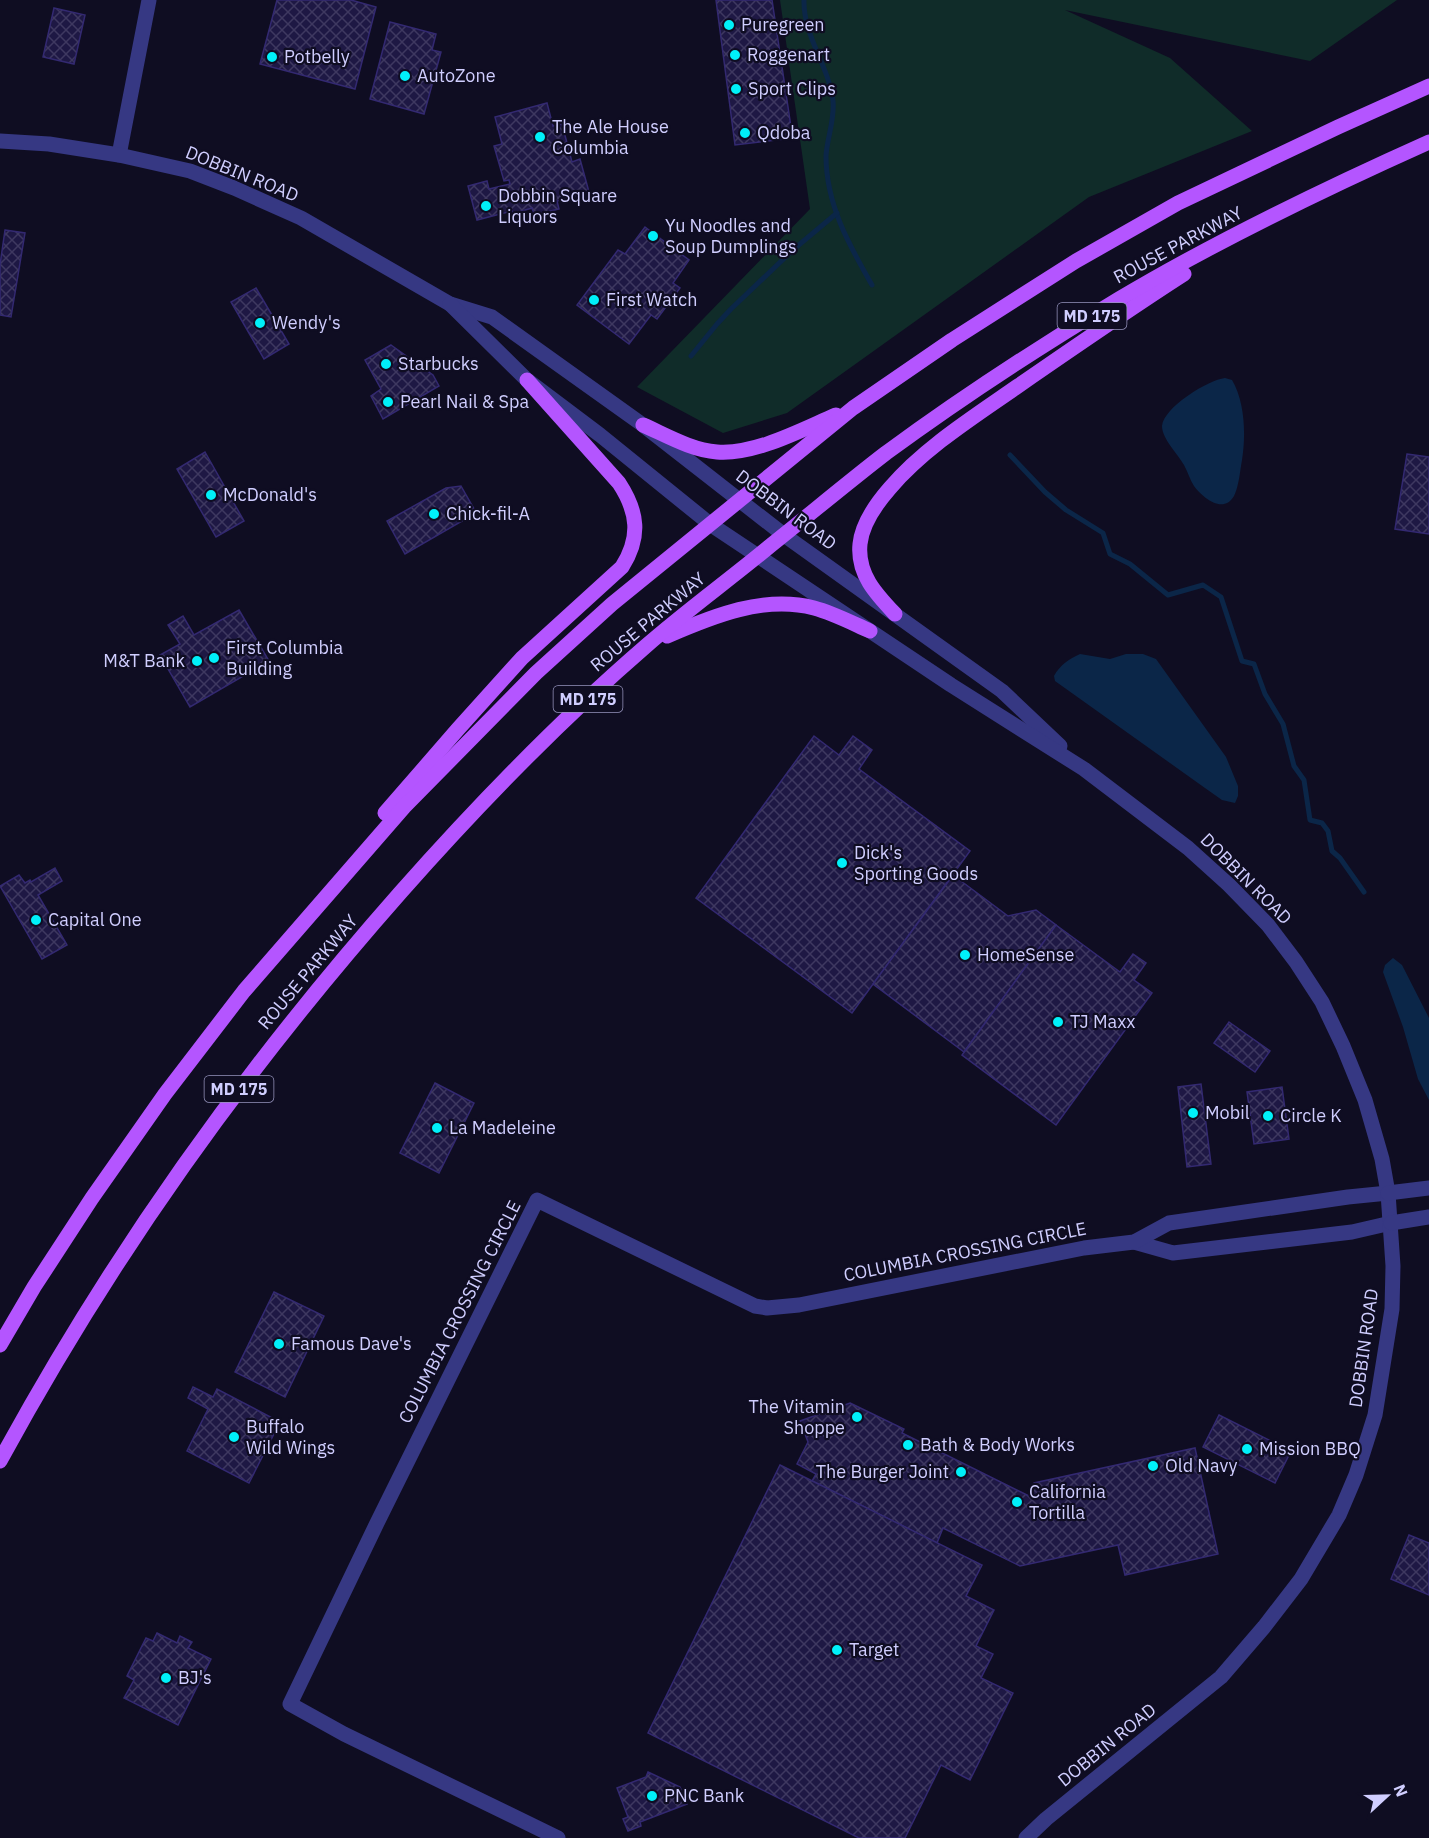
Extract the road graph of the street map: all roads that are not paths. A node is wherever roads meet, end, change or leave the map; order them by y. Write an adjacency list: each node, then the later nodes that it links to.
1 (149, 0): 5 (street)
2 (1429, 86): 9 (main road, ROUSE PARKWAY / MD 175)
3 (0, 141): 5 (street, DOBBIN ROAD)
4 (1429, 142): 6 (main road, ROUSE PARKWAY / MD 175)
5 (119, 154): 7 (street, DOBBIN ROAD)
6 (1276, 215): 13 (main road, ROUSE PARKWAY / MD 175); 15 (main road)
7 (450, 304): 8 (street, DOBBIN ROAD); 10 (street, DOBBIN ROAD)
8 (527, 380): 12 (street, DOBBIN ROAD); 19 (main road)
9 (853, 408): 10 (main road); 11 (main road, ROUSE PARKWAY / MD 175)
10 (643, 425): 11 (street, DOBBIN ROAD)
11 (740, 500): 12 (main road, ROUSE PARKWAY / MD 175); 13 (street, DOBBIN ROAD)
12 (710, 524): 14 (street, DOBBIN ROAD); 19 (main road, ROUSE PARKWAY / MD 175)
13 (784, 535): 14 (main road, ROUSE PARKWAY / MD 175); 15 (street, DOBBIN ROAD)
14 (758, 556): 16 (street, DOBBIN ROAD); 17 (main road, ROUSE PARKWAY / MD 175)
15 (895, 614): 18 (street, DOBBIN ROAD)
16 (870, 631): 17 (main road); 18 (street, DOBBIN ROAD)
17 (648, 644): 26 (main road, ROUSE PARKWAY / MD 175)
18 (1084, 769): 21 (street, DOBBIN ROAD)
19 (244, 991): 25 (main road, ROUSE PARKWAY / MD 175)
20 (1429, 1188): 21 (street, COLUMBIA CROSSING CIRCLE)
21 (1388, 1193): 23 (street, DOBBIN ROAD); 24 (street, COLUMBIA CROSSING CIRCLE)
22 (1429, 1217): 23 (street, COLUMBIA CROSSING CIRCLE)
23 (1391, 1223): 24 (street, COLUMBIA CROSSING CIRCLE); 28 (street, DOBBIN ROAD)
24 (1134, 1242): 27 (street, COLUMBIA CROSSING CIRCLE)
25 (0, 1345)
26 (0, 1461)
27 (558, 1838)
28 (1026, 1838)

